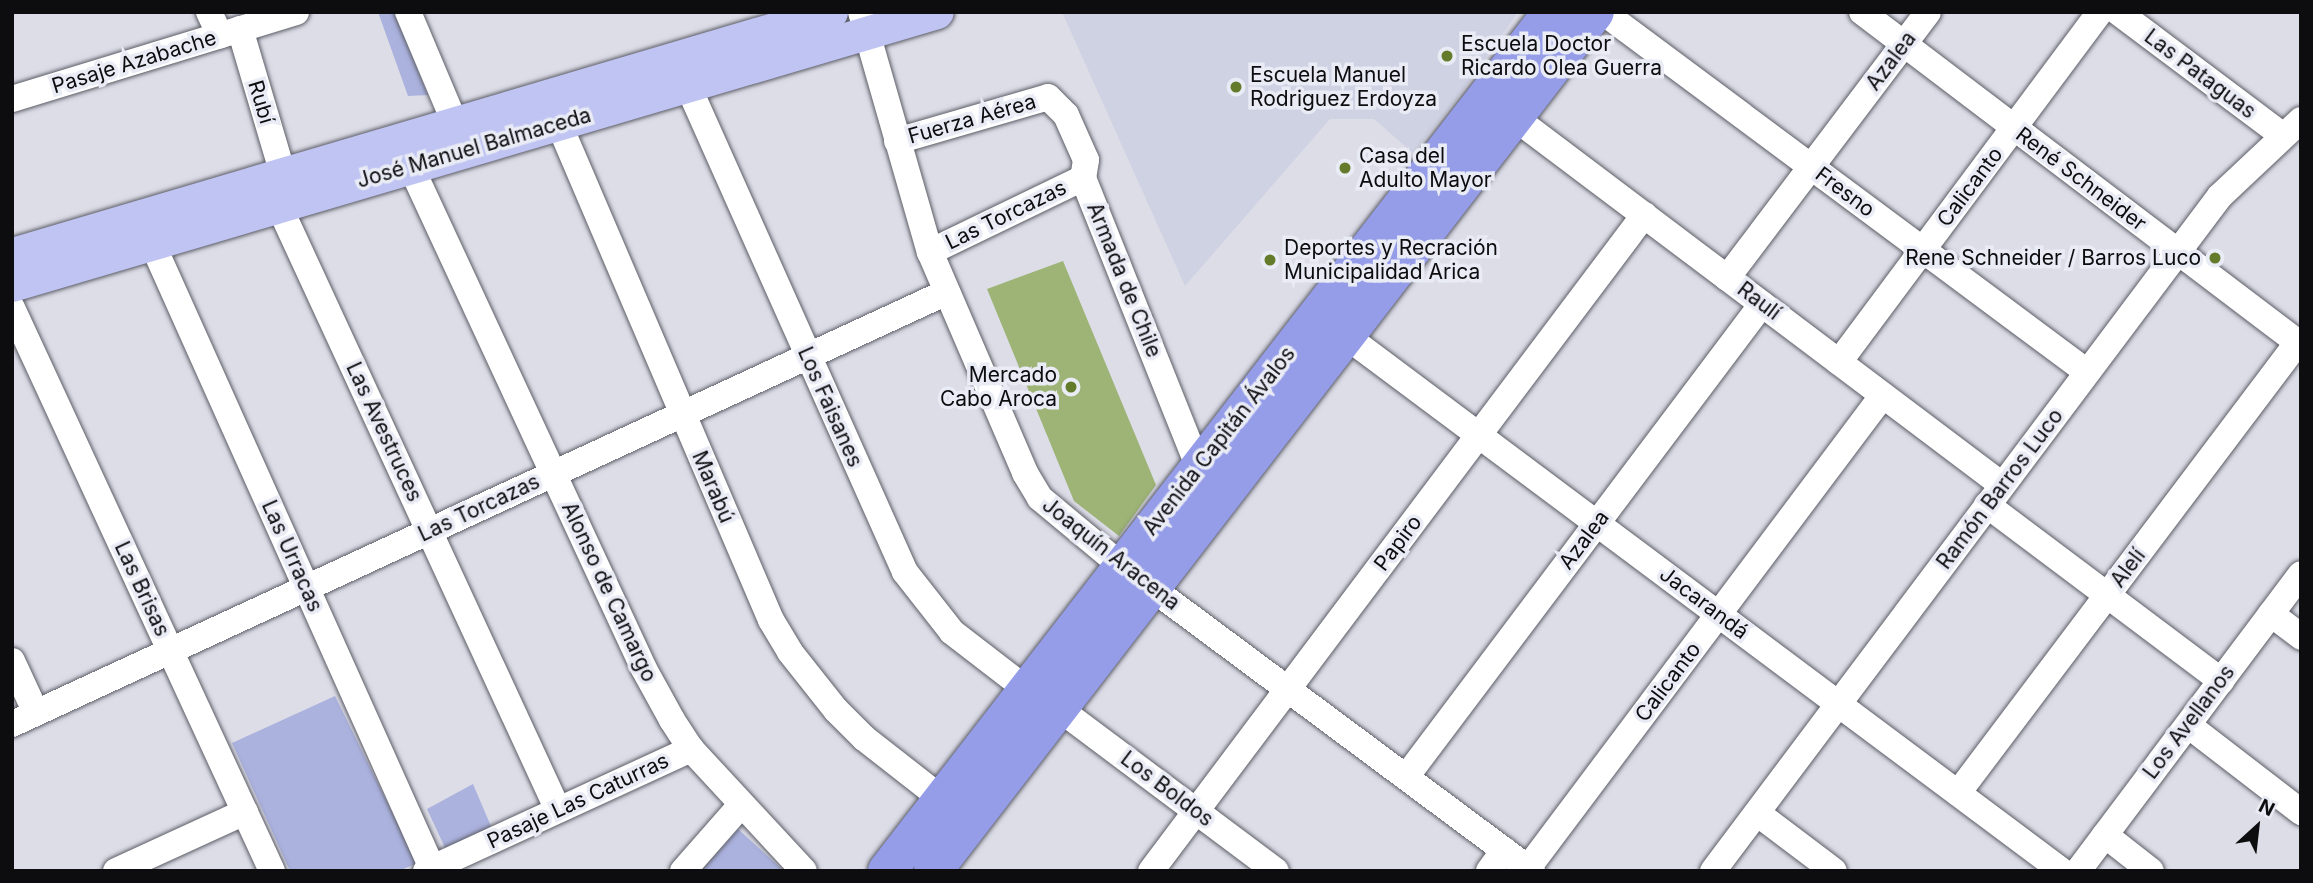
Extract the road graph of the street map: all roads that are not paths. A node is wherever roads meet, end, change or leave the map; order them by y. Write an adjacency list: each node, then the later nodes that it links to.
1 (296, 12): 13 (street, Pasaje Azabache)
2 (408, 12): 19 (street)
3 (831, 12): 19 (main road, José Manuel Balmaceda)
4 (937, 12): 12 (main road, José Manuel Balmaceda)
5 (1552, 12): 47 (highway, Avenida Capitán Ávalos)
6 (1594, 12): 18 (highway, Avenida Capitán Ávalos)
7 (1604, 12): 25 (street, Fresno)
8 (1862, 12): 14 (street, René Schneider)
9 (1928, 12): 14 (street, Azalea)
10 (2100, 12): 22 (street, Calicanto)
11 (2118, 12): 21 (street, Las Pataguas)
12 (863, 23): 15 (main road, José Manuel Balmaceda); 23 (street, Joaquín Aracena)
13 (223, 26): 17 (street, Pasaje Azabache); 27 (street, Rubí)
14 (1904, 44): 22 (street, René Schneider); 25 (street, Azalea)
15 (688, 86): 20 (main road, José Manuel Balmaceda); 41 (street, Los Faisanes)
16 (1048, 97): 23 (street, Fuerza Aérea); 26 (street, Armada de Chile)
17 (12, 99)
18 (1515, 118): 28 (street, Raulí); 39 (highway, Avenida Capitán Ávalos)
19 (455, 123): 27 (main road, José Manuel Balmaceda)
20 (559, 124): 24 (main road, José Manuel Balmaceda); 45 (street, Marabú)
21 (2292, 128): 32 (street, Ramón Barros Luco)
22 (2013, 129): 30 (street, Calicanto); 32 (street, René Schneider)
23 (897, 141): 31 (street, Joaquín Aracena)
24 (411, 167): 27 (main road, José Manuel Balmaceda); 48 (street, Alonso de Camargo)
25 (1811, 167): 30 (street, Fresno); 34 (street, Azalea)
26 (1083, 178): 31 (street, Las Torcazas); 47 (street, Armada de Chile)
27 (281, 190): 29 (main road, José Manuel Balmaceda); 33 (main road, José Manuel Balmaceda); 51 (street, Las Avestruces)
28 (1644, 215): 34 (street, Raulí); 46 (street, Papiro)
29 (152, 243): 35 (main road, José Manuel Balmaceda); 54 (street, Las Urracas)
30 (1923, 250): 42 (street, Calicanto); 43 (street, Fresno)
31 (930, 252): 36 (street, Joaquín Aracena)
32 (2177, 252): 40 (street, René Schneider); 43 (street, Ramón Barros Luco)
33 (12, 254)
34 (1727, 278): 37 (street, Raulí)
35 (12, 285)
36 (947, 292): 41 (street, Las Torcazas); 53 (street, Joaquín Aracena)
37 (1762, 304): 42 (street, Raulí); 50 (street, Azalea)
38 (12, 308): 59 (street, Las Brisas)
39 (1346, 336): 46 (street, Jacarandá); 53 (highway, Avenida Capitán Ávalos)
40 (2299, 344): 55 (street, Alelí)
41 (807, 356): 45 (street, Las Torcazas); 63 (street, Los Faisanes)
42 (1839, 362): 44 (street, Raulí)
43 (2087, 372): 49 (street, Ramón Barros Luco)
44 (1883, 395): 49 (street, Raulí); 56 (street, Calicanto)
45 (682, 415): 48 (street, Las Torcazas); 71 (street, Marabú)
46 (1479, 435): 50 (street, Jacarandá); 62 (street, Papiro)
47 (1199, 468): 53 (highway, Avenida Capitán Ávalos)
48 (554, 474): 51 (street, Las Torcazas); 68 (street, Alonso de Camargo)
49 (1994, 495): 55 (street, Raulí); 64 (street, Ramón Barros Luco)
50 (1597, 523): 56 (street, Jacarandá); 69 (street, Azalea)
51 (430, 531): 54 (street, Las Torcazas); 73 (street, Las Avestruces)
52 (2301, 574): 57 (street, Los Avellanos)
53 (1136, 576): 62 (street, Joaquín Aracena); 63 (highway, Avenida Capitán Ávalos)
54 (307, 588): 59 (street, Las Torcazas); 80 (street, Las Urracas)
55 (2107, 596): 61 (street, Raulí); 70 (street, Alelí)
56 (1718, 614): 64 (street, Jacarandá); 81 (street, Calicanto)
57 (2271, 614): 58 (street); 61 (street, Los Avellanos)
58 (2301, 637)
59 (170, 651): 65 (street, Las Torcazas); 75 (street, Las Brisas)
60 (12, 662): 65 (street)
61 (2221, 681): 67 (street, Los Avellanos)
62 (1288, 689): 69 (street, Joaquín Aracena); 74 (street, Papiro)
63 (1042, 699): 71 (highway, Avenida Capitán Ávalos); 74 (street, Los Boldos); 87 (highway, Avenida Capitán Ávalos)
64 (1839, 704): 70 (street, Jacarandá); 77 (street, Ramón Barros Luco)
65 (36, 713): 66 (street, Las Torcazas)
66 (12, 724)
67 (2188, 725): 76 (street); 78 (street, Los Avellanos)
68 (691, 749): 72 (street, Alonso de Camargo); 73 (street, Pasaje Las Caturras)
69 (1406, 777): 79 (street, Joaquín Aracena)
70 (1958, 793): 92 (street, Jacarandá)
71 (942, 799): 86 (highway, Avenida Capitán Ávalos)
72 (741, 806): 84 (street); 85 (street, Alonso de Camargo)
73 (558, 810): 80 (street, Pasaje Las Caturras)
74 (1196, 811): 88 (street, Papiro); 89 (street, Los Boldos)
75 (245, 812): 82 (street); 83 (street, Las Brisas)
76 (2301, 812)
77 (1757, 813): 90 (street, Ramón Barros Luco); 91 (street)
78 (2105, 835): 93 (street, Los Avellanos); 94 (street)
79 (1497, 860): 81 (street, Joaquín Aracena)
80 (429, 869)
81 (1530, 869)
82 (117, 871)
83 (272, 871)
84 (683, 871)
85 (804, 871)
86 (887, 871)
87 (933, 871)
88 (1151, 871)
89 (1276, 871)
90 (1713, 871)
91 (1834, 871)
92 (2062, 871)
93 (2078, 871)
94 (2151, 871)

